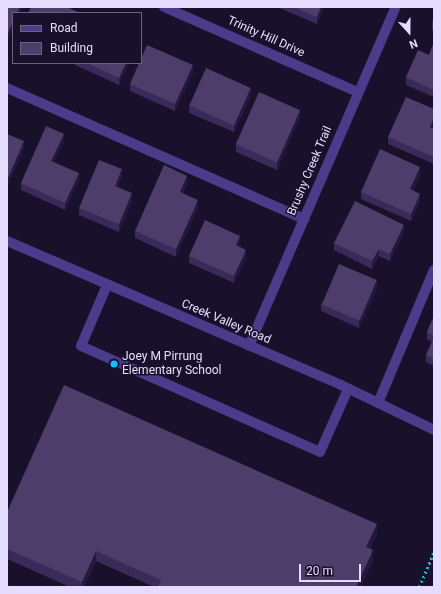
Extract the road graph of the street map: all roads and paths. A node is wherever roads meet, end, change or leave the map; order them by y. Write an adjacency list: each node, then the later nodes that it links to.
1 (164, 7): 4 (street, Trinity Hill Drive)
2 (396, 7): 4 (street, Brushy Creek Trail)
3 (7, 88): 5 (street)
4 (358, 92): 5 (street, Brushy Creek Trail)
5 (304, 219): 9 (street, Brushy Creek Trail)
6 (7, 241): 8 (street, Creek Valley Road)
7 (434, 270): 11 (street)
8 (107, 284): 9 (street, Creek Valley Road); 10 (street)
9 (249, 346): 10 (street, Creek Valley Road)
10 (348, 389): 11 (street, Creek Valley Road)
11 (378, 403): 12 (street, Creek Valley Road)
12 (434, 430)
13 (434, 552): 14 (path)
14 (418, 587)

